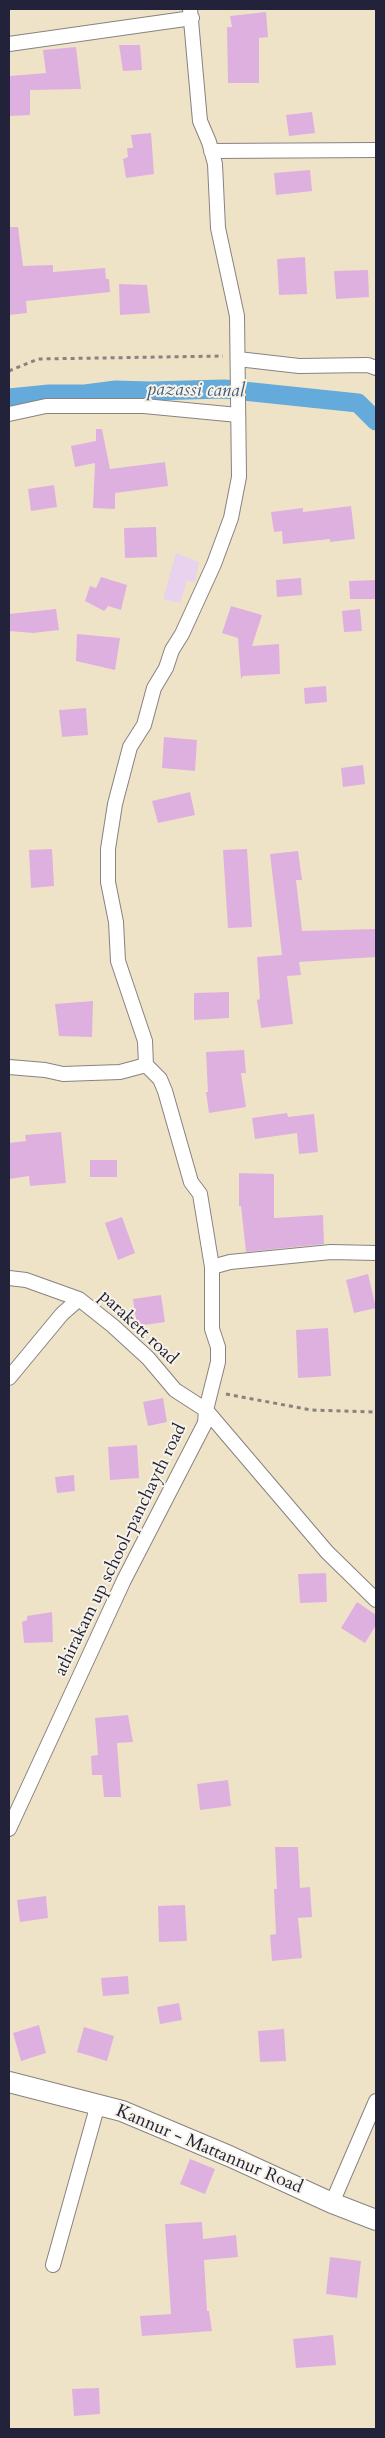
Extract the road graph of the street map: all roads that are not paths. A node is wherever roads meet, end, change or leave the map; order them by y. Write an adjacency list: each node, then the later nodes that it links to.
1 (191, 14): 2 (street); 4 (street)
2 (9, 44)
3 (376, 150): 4 (street)
4 (211, 151): 5 (street)
5 (238, 358): 6 (street); 8 (street)
6 (376, 368)
7 (9, 414): 8 (street)
8 (238, 415): 9 (street)
9 (146, 1065): 10 (street); 12 (street, athirakam up school-panchayth road)
10 (9, 1067)
11 (376, 1253): 12 (street)
12 (212, 1266): 16 (street, athirakam up school-panchayth road)
13 (9, 1278): 14 (street, parakett road)
14 (79, 1299): 15 (street); 16 (street, parakett road)
15 (9, 1378)
16 (206, 1410): 17 (street, parakett road); 18 (street, athirakam up school-panchayth road)
17 (376, 1600)
18 (9, 1829)
19 (9, 2082): 21 (main road, Kannur - Mattannur Road)
20 (376, 2101): 22 (street)
21 (98, 2104): 22 (main road, Kannur - Mattannur Road); 24 (street)
22 (332, 2203): 23 (main road, Kannur - Mattannur Road)
23 (376, 2220)
24 (53, 2265)

